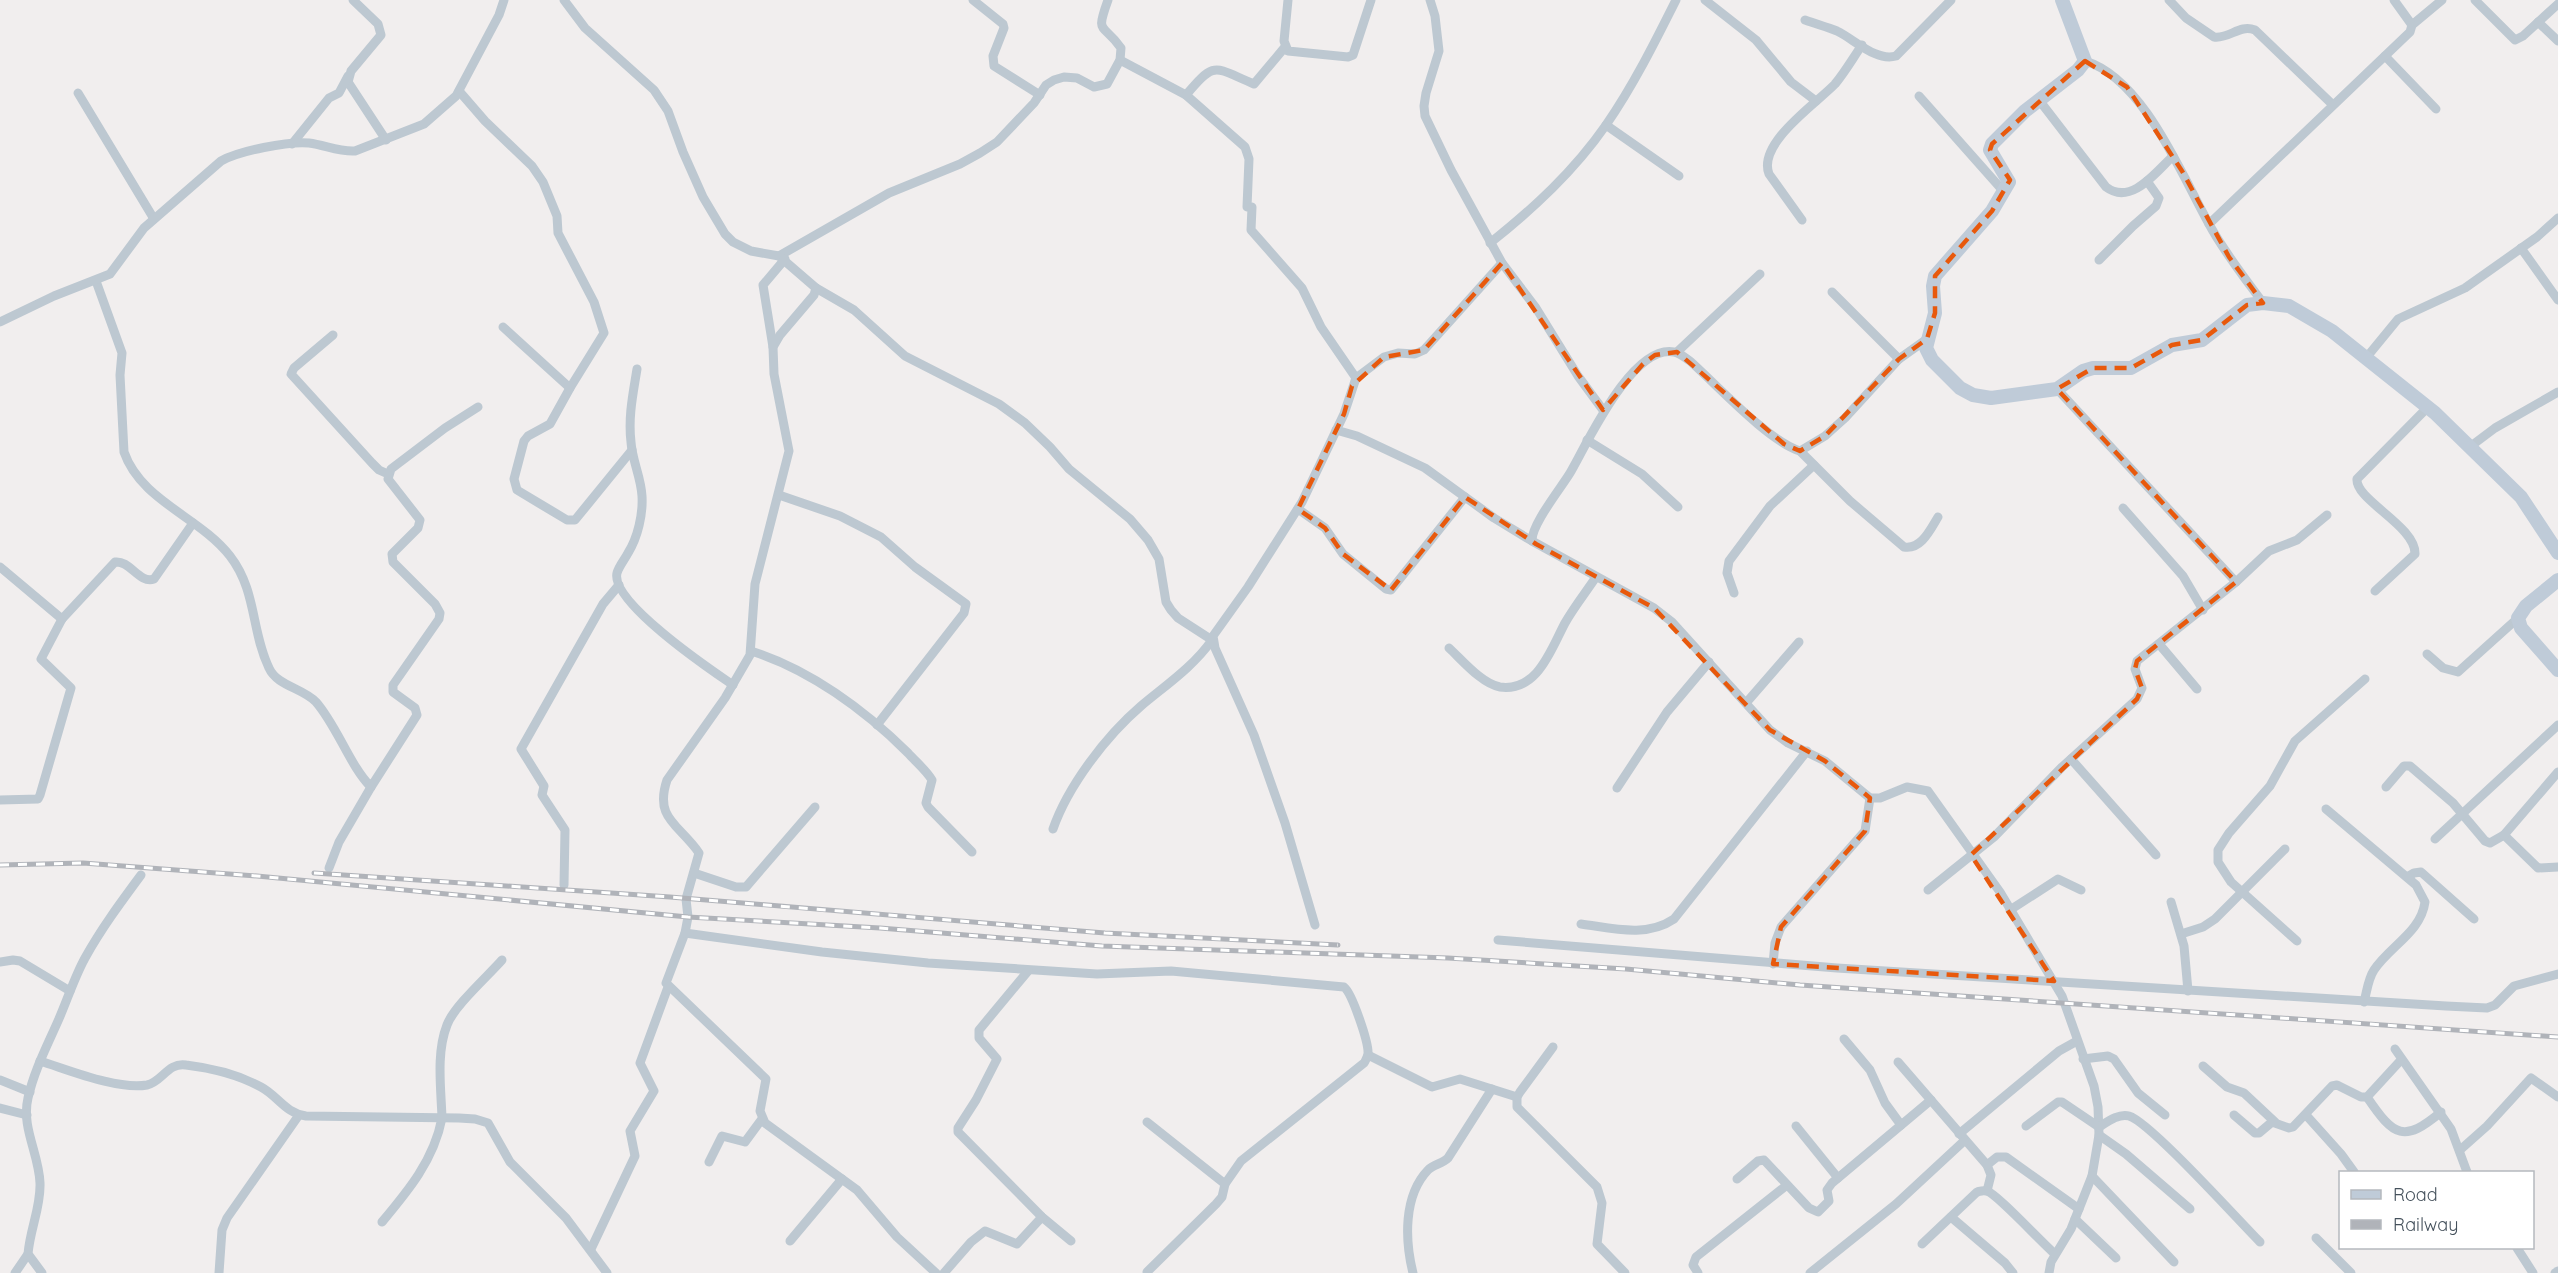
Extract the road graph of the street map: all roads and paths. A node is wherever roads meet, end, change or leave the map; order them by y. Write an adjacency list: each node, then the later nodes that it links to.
1 (353, 0): 27 (street)
2 (504, 0): 28 (street)
3 (564, 0): 50 (street)
4 (973, 0): 30 (street)
5 (1108, 0): 25 (street)
6 (1288, 0): 23 (street)
7 (1371, 0): 23 (street)
8 (1430, 0): 48 (street)
9 (1676, 0): 37 (street)
10 (1705, 0): 34 (street)
11 (1951, 0): 22 (street)
12 (2062, 0): 26 (street)
13 (2169, 0): 35 (street)
14 (2394, 0): 20 (street)
15 (2442, 0): 20 (street)
16 (2475, 0): 19 (street)
17 (2558, 4): 19 (street)
18 (1805, 21): 22 (street)
19 (2538, 22): 21 (street)
20 (2412, 25): 24 (street)
21 (2558, 41)
22 (1862, 45): 34 (street)
23 (1289, 50): 31 (street)
24 (2385, 56): 35 (street); 36 (street)
25 (1120, 60): 30 (street); 31 (street)
26 (2085, 61): 33 (street); 40 (street)
27 (348, 76): 38 (street); 39 (street)
28 (459, 91): 38 (street); 69 (street)
29 (78, 93): 45 (street)
30 (1040, 94): 50 (street)
31 (1186, 94): 68 (street)
32 (1919, 96): 43 (street)
33 (2039, 100): 42 (street); 43 (street)
34 (1816, 101): 46 (street)
35 (2333, 105): 47 (street)
36 (2436, 109)
37 (1606, 125): 41 (street); 48 (street)
38 (387, 140): 39 (street)
39 (292, 144): 45 (street)
40 (2173, 156): 42 (street); 47 (street)
41 (1679, 176)
42 (2147, 181): 51 (street)
43 (2005, 193): 62 (street)
44 (2558, 218): 49 (street)
45 (154, 219): 54 (street)
46 (1802, 220)
47 (2209, 224): 58 (street)
48 (1490, 243): 52 (street)
49 (2521, 248): 57 (street); 65 (street)
50 (782, 258): 55 (street); 63 (street)
51 (2099, 260)
52 (1502, 263): 68 (street); 74 (street)
53 (1760, 274): 64 (street)
54 (96, 281): 59 (street); 89 (street)
55 (816, 288): 63 (street); 102 (street)
56 (1832, 292): 66 (street)
57 (2558, 300)
58 (2263, 303): 65 (street); 70 (street)
59 (0, 322)
60 (503, 327): 69 (street)
61 (333, 335): 81 (street)
62 (1927, 339): 66 (street); 70 (street)
63 (773, 347): 82 (street)
64 (1677, 352): 74 (street); 79 (street)
65 (2366, 358): 73 (street)
66 (1899, 359): 79 (street)
67 (637, 369): 78 (street)
68 (1356, 378): 75 (street)
69 (570, 388): 78 (street)
70 (2057, 389): 95 (street)
71 (2558, 392): 77 (street)
72 (478, 407): 81 (street)
73 (2428, 407): 77 (street); 97 (street)
74 (1603, 410): 76 (street)
75 (1336, 430): 83 (street); 85 (street)
76 (1587, 440): 84 (street); 90 (street)
77 (2471, 446): 91 (street)
78 (632, 450): 96 (street)
79 (1800, 451): 80 (street)
80 (1814, 465): 88 (street); 98 (street)
81 (388, 474): 119 (street)
82 (782, 496): 106 (street); 114 (street)
83 (1465, 497): 85 (street); 90 (street)
84 (1678, 507)
85 (1298, 508): 102 (street)
86 (2122, 508): 99 (street)
87 (2327, 514): 95 (street)
88 (1938, 518)
89 (193, 523): 101 (street); 119 (street)
90 (1532, 541): 93 (street)
91 (2557, 550)
92 (0, 567): 101 (street)
93 (1596, 577): 105 (street); 108 (street)
94 (2558, 580): 100 (street)
95 (2236, 582): 99 (street)
96 (619, 585): 111 (street); 139 (street)
97 (2375, 591)
98 (1734, 594)
99 (2202, 610): 104 (street)
100 (2518, 618): 107 (street); 109 (street)
101 (62, 619): 123 (street)
102 (1212, 640): 127 (street); 147 (street)
103 (1799, 642): 113 (street)
104 (2159, 644): 112 (street); 117 (street)
105 (1449, 648)
106 (751, 651): 111 (street); 114 (street)
107 (2427, 654)
108 (1709, 662): 113 (street); 121 (street)
109 (2558, 669)
110 (2365, 679): 142 (street)
111 (733, 685): 136 (street)
112 (2197, 689)
113 (1746, 703): 116 (street)
114 (877, 725): 131 (street)
115 (2558, 725): 126 (street)
116 (1807, 751): 122 (street); 146 (street)
117 (2071, 759): 132 (street); 133 (street)
118 (2558, 772): 128 (street)
119 (371, 787): 135 (street)
120 (2386, 787): 126 (street)
121 (1617, 788)
122 (1870, 798): 132 (street); 154 (street)
123 (0, 801)
124 (816, 807): 136 (street)
125 (2326, 809): 138 (street)
126 (2462, 815): 128 (street); 129 (street)
127 (1053, 830)
128 (2504, 835): 134 (street)
129 (2435, 839)
130 (2285, 849): 142 (street)
131 (972, 852)
132 (1971, 855): 140 (street); 144 (street)
133 (2156, 855)
134 (2558, 867)
135 (329, 868)
136 (694, 873): 148 (street)
137 (141, 875): 159 (street)
138 (2407, 878): 145 (street); 161 (street)
139 (564, 885)
140 (1928, 890)
141 (2081, 890): 144 (street)
142 (2244, 891): 149 (street); 151 (street)
143 (2171, 902): 149 (street)
144 (2010, 910): 157 (street)
145 (2474, 919)
146 (1581, 924)
147 (1315, 926)
148 (685, 933): 155 (street); 158 (street)
149 (2181, 934): 160 (street)
150 (1498, 940): 154 (street)
151 (2297, 941)
152 (502, 960): 186 (street)
153 (0, 962): 159 (street)
154 (1773, 964): 157 (street)
155 (1028, 971): 166 (street); 209 (street)
156 (2558, 974): 161 (street)
157 (2054, 981): 160 (street); 163 (street)
158 (669, 987): 187 (street); 218 (street)
159 (70, 991): 169 (street)
160 (2188, 991): 161 (street)
161 (2364, 1002)
162 (1844, 1039): 190 (street)
163 (2077, 1041): 167 (street); 194 (street)
164 (1553, 1047): 175 (street)
165 (2395, 1049): 168 (street)
166 (1368, 1054): 173 (street); 204 (street)
167 (2083, 1059): 183 (street); 193 (street)
168 (2401, 1060): 176 (street); 180 (street)
169 (40, 1061): 174 (street); 182 (street)
170 (1898, 1062): 178 (street)
171 (2203, 1066): 189 (street)
172 (0, 1080): 174 (street)
173 (1492, 1089): 175 (street); 231 (street)
174 (30, 1092): 181 (street)
175 (1517, 1097): 232 (street)
176 (2367, 1097): 180 (street); 185 (street)
177 (2558, 1097): 195 (street)
178 (1931, 1100): 190 (street); 194 (street)
179 (0, 1108): 181 (street)
180 (2441, 1112): 195 (street)
181 (27, 1115): 220 (street)
182 (299, 1115): 186 (street); 227 (street)
183 (2165, 1115)
184 (2234, 1115): 189 (street)
185 (2306, 1115): 189 (street); 198 (street)
186 (442, 1118): 212 (street); 218 (street)
187 (762, 1119): 196 (street); 202 (street)
188 (1147, 1122): 204 (street)
189 (2275, 1122)
190 (1901, 1125): 201 (street)
191 (1796, 1126): 201 (street)
192 (2026, 1126): 193 (street)
193 (2098, 1131): 200 (street); 208 (street); 216 (street)
194 (1961, 1138): 197 (street); 234 (street)
195 (2460, 1150): 199 (street)
196 (709, 1162)
197 (1987, 1165): 206 (street); 207 (street)
198 (2353, 1171)
199 (2466, 1171)
200 (2092, 1176): 207 (street); 223 (street)
201 (1838, 1178): 205 (street)
202 (842, 1179): 215 (street); 229 (street)
203 (1737, 1179): 205 (street)
204 (1225, 1184): 224 (street)
205 (1786, 1185): 233 (street)
206 (1987, 1191): 210 (street); 221 (street)
207 (2079, 1209): 211 (street)
208 (2190, 1209)
209 (1042, 1217): 214 (street); 230 (street)
210 (1951, 1217): 217 (street); 235 (street)
211 (2075, 1219): 221 (street); 222 (street)
212 (382, 1222)
213 (2316, 1238): 237 (street)
214 (1071, 1240)
215 (790, 1241)
216 (2260, 1242)
217 (1922, 1244)
218 (591, 1249): 228 (street)
219 (2518, 1249): 238 (street)
220 (28, 1254): 225 (street); 226 (street)
221 (2055, 1254): 236 (street)
222 (2116, 1258)
223 (2174, 1262)
224 (1147, 1272)
225 (15, 1273)
226 (42, 1273)
227 (219, 1273)
228 (607, 1273)
229 (936, 1273)
230 (944, 1273)
231 (1413, 1273)
232 (1624, 1273)
233 (1698, 1273)
234 (1810, 1273)
235 (2013, 1273)
236 (2049, 1273)
237 (2351, 1273)
238 (2533, 1273)

